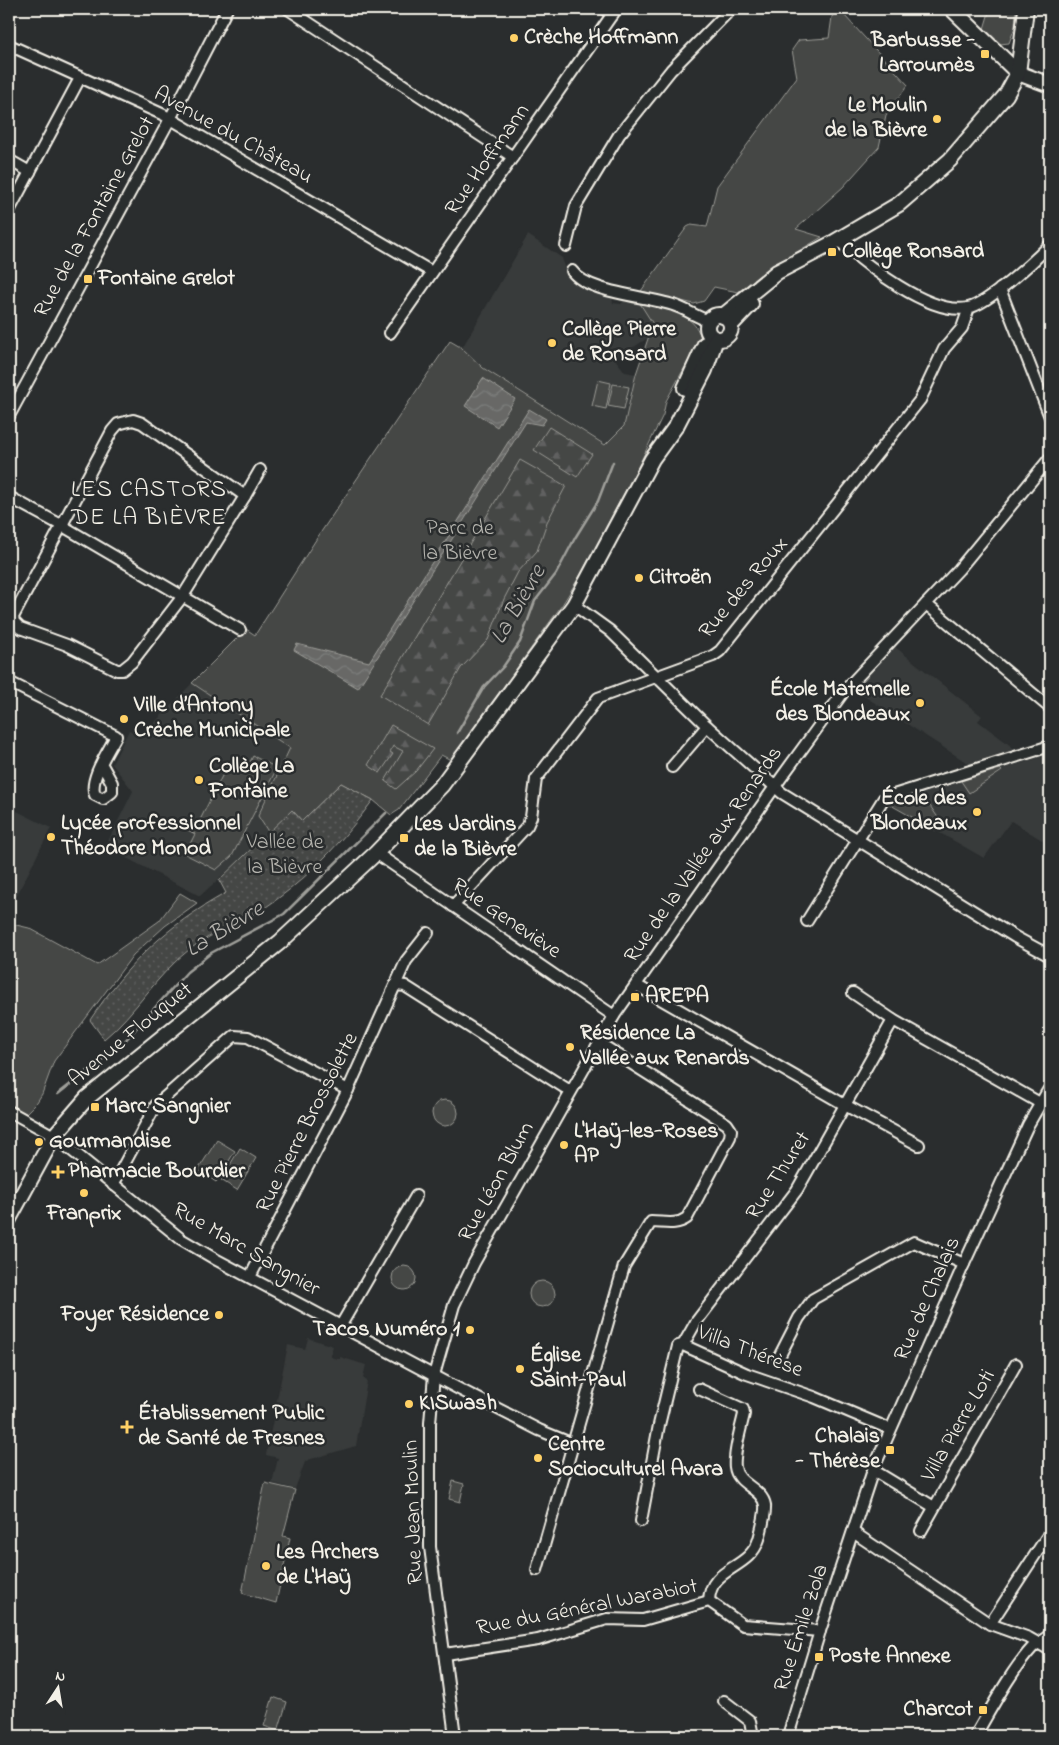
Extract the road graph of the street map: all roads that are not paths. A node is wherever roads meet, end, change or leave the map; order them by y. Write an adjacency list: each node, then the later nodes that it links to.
1 (227, 9): 13 (street, Rue de la Fontaine Grelot)
2 (288, 9): 14 (street)
3 (731, 9): 20 (street)
4 (952, 9): 9 (main road)
5 (1026, 9): 7 (main road)
6 (611, 10): 14 (street, Rue Hoffmann)
7 (1023, 41): 9 (main road); 10 (main road)
8 (9, 45): 11 (street, Avenue du Château)
9 (994, 51): 10 (main road)
10 (1018, 74): 12 (main road); 18 (main road, Avenue Flouquet)
11 (80, 78): 13 (street, Avenue du Château); 16 (street)
12 (1050, 85)
13 (170, 119): 22 (street, Avenue du Château); 28 (street, Rue de la Fontaine Grelot)
14 (513, 157): 22 (street, Rue Hoffmann)
15 (9, 160): 16 (street)
16 (30, 172): 17 (street)
17 (9, 211)
18 (838, 240): 24 (street); 25 (main road, Avenue Flouquet)
19 (1050, 245): 23 (street)
20 (566, 246)
21 (572, 271): 26 (street)
22 (432, 272): 27 (street, Rue Hoffmann)
23 (1000, 290): 24 (street); 29 (street)
24 (969, 308): 39 (street, Rue des Roux)
25 (727, 320): 26 (main road, Avenue Flouquet); 26 (main road, Avenue Flouquet)
26 (711, 331): 37 (main road, Avenue Flouquet)
27 (390, 333)
28 (9, 416)
29 (1050, 417)
30 (1050, 458): 36 (street, Rue de la Vallée aux Renards)
31 (260, 470): 32 (street)
32 (245, 496): 34 (street); 35 (street)
33 (9, 497): 34 (street)
34 (61, 525): 35 (street); 35 (street)
35 (182, 597): 38 (street)
36 (926, 604): 41 (street); 46 (street, Rue de la Vallée aux Renards)
37 (574, 605): 39 (street); 48 (main road, Avenue Flouquet)
38 (240, 630)
39 (658, 676): 42 (street); 49 (street, Rue des Roux)
40 (9, 682): 44 (street)
41 (1050, 708)
42 (707, 726): 45 (street); 46 (street)
43 (1050, 746): 47 (street)
44 (102, 765)
45 (672, 766)
46 (775, 787): 47 (street); 53 (street, Rue de la Vallée aux Renards)
47 (857, 840): 50 (street); 52 (street)
48 (376, 853): 49 (street, Rue Geneviève); 65 (main road, Avenue Flouquet)
49 (453, 906): 56 (street, Rue Geneviève)
50 (807, 922)
51 (428, 933): 54 (street, Rue Pierre Brossolette)
52 (1050, 956)
53 (636, 984): 56 (street, Rue de la Vallée aux Renards); 63 (street)
54 (397, 985): 60 (street, Rue Pierre Brossolette); 61 (street)
55 (853, 992): 57 (street)
56 (614, 1016): 58 (street, Rue Léon Blum)
57 (893, 1020): 62 (street); 63 (street, Rue Thuret)
58 (599, 1043): 61 (street, Rue Léon Blum); 79 (street)
59 (1050, 1087): 62 (street, Rue de Chalais)
60 (348, 1090): 67 (street); 71 (street, Rue Pierre Brossolette)
61 (570, 1091): 76 (street, Rue Léon Blum)
62 (1040, 1103): 70 (street, Rue de Chalais)
63 (844, 1106): 66 (street); 73 (street, Rue Thuret)
64 (9, 1111): 65 (street, Rue Marc Sangnier)
65 (54, 1136): 67 (street, Rue Marc Sangnier); 69 (main road, Avenue Flouquet)
66 (919, 1146)
67 (113, 1185): 71 (street, Rue Marc Sangnier)
68 (416, 1196): 72 (street)
69 (9, 1218)
70 (964, 1264): 74 (street); 78 (street, Rue de Chalais)
71 (250, 1277): 72 (street, Rue Marc Sangnier)
72 (341, 1325): 76 (street, Rue Marc Sangnier)
73 (683, 1346): 78 (street, Villa Thérèse); 82 (street, Villa Thérèse)
74 (778, 1359)
75 (1016, 1364): 81 (street, Villa Pierre Loti)
76 (434, 1374): 79 (street, Rue Marc Sangnier); 93 (street, Rue Jean Moulin)
77 (699, 1389): 87 (street)
78 (890, 1429): 80 (street, Rue de Chalais)
79 (573, 1444): 86 (street)
80 (873, 1470): 81 (street, Villa Pierre Loti); 84 (street, Rue de Chalais)
81 (934, 1507): 83 (street, Villa Pierre Loti)
82 (641, 1521)
83 (921, 1531)
84 (853, 1532): 88 (street); 89 (street, Rue Émile Zola)
85 (1050, 1532): 88 (street)
86 (537, 1570)
87 (709, 1601): 89 (street, Rue du Général Warabiot); 93 (street, Rue du Général Warabiot)
88 (990, 1624): 91 (street)
89 (820, 1631): 97 (street, Rue Émile Zola)
90 (1050, 1634): 91 (street)
91 (1039, 1643): 92 (street); 98 (street)
92 (1050, 1650)
93 (445, 1654): 95 (street, Rue Jean Moulin)
94 (724, 1701): 96 (street)
95 (455, 1736)
96 (753, 1736)
97 (788, 1736)
98 (975, 1736)

